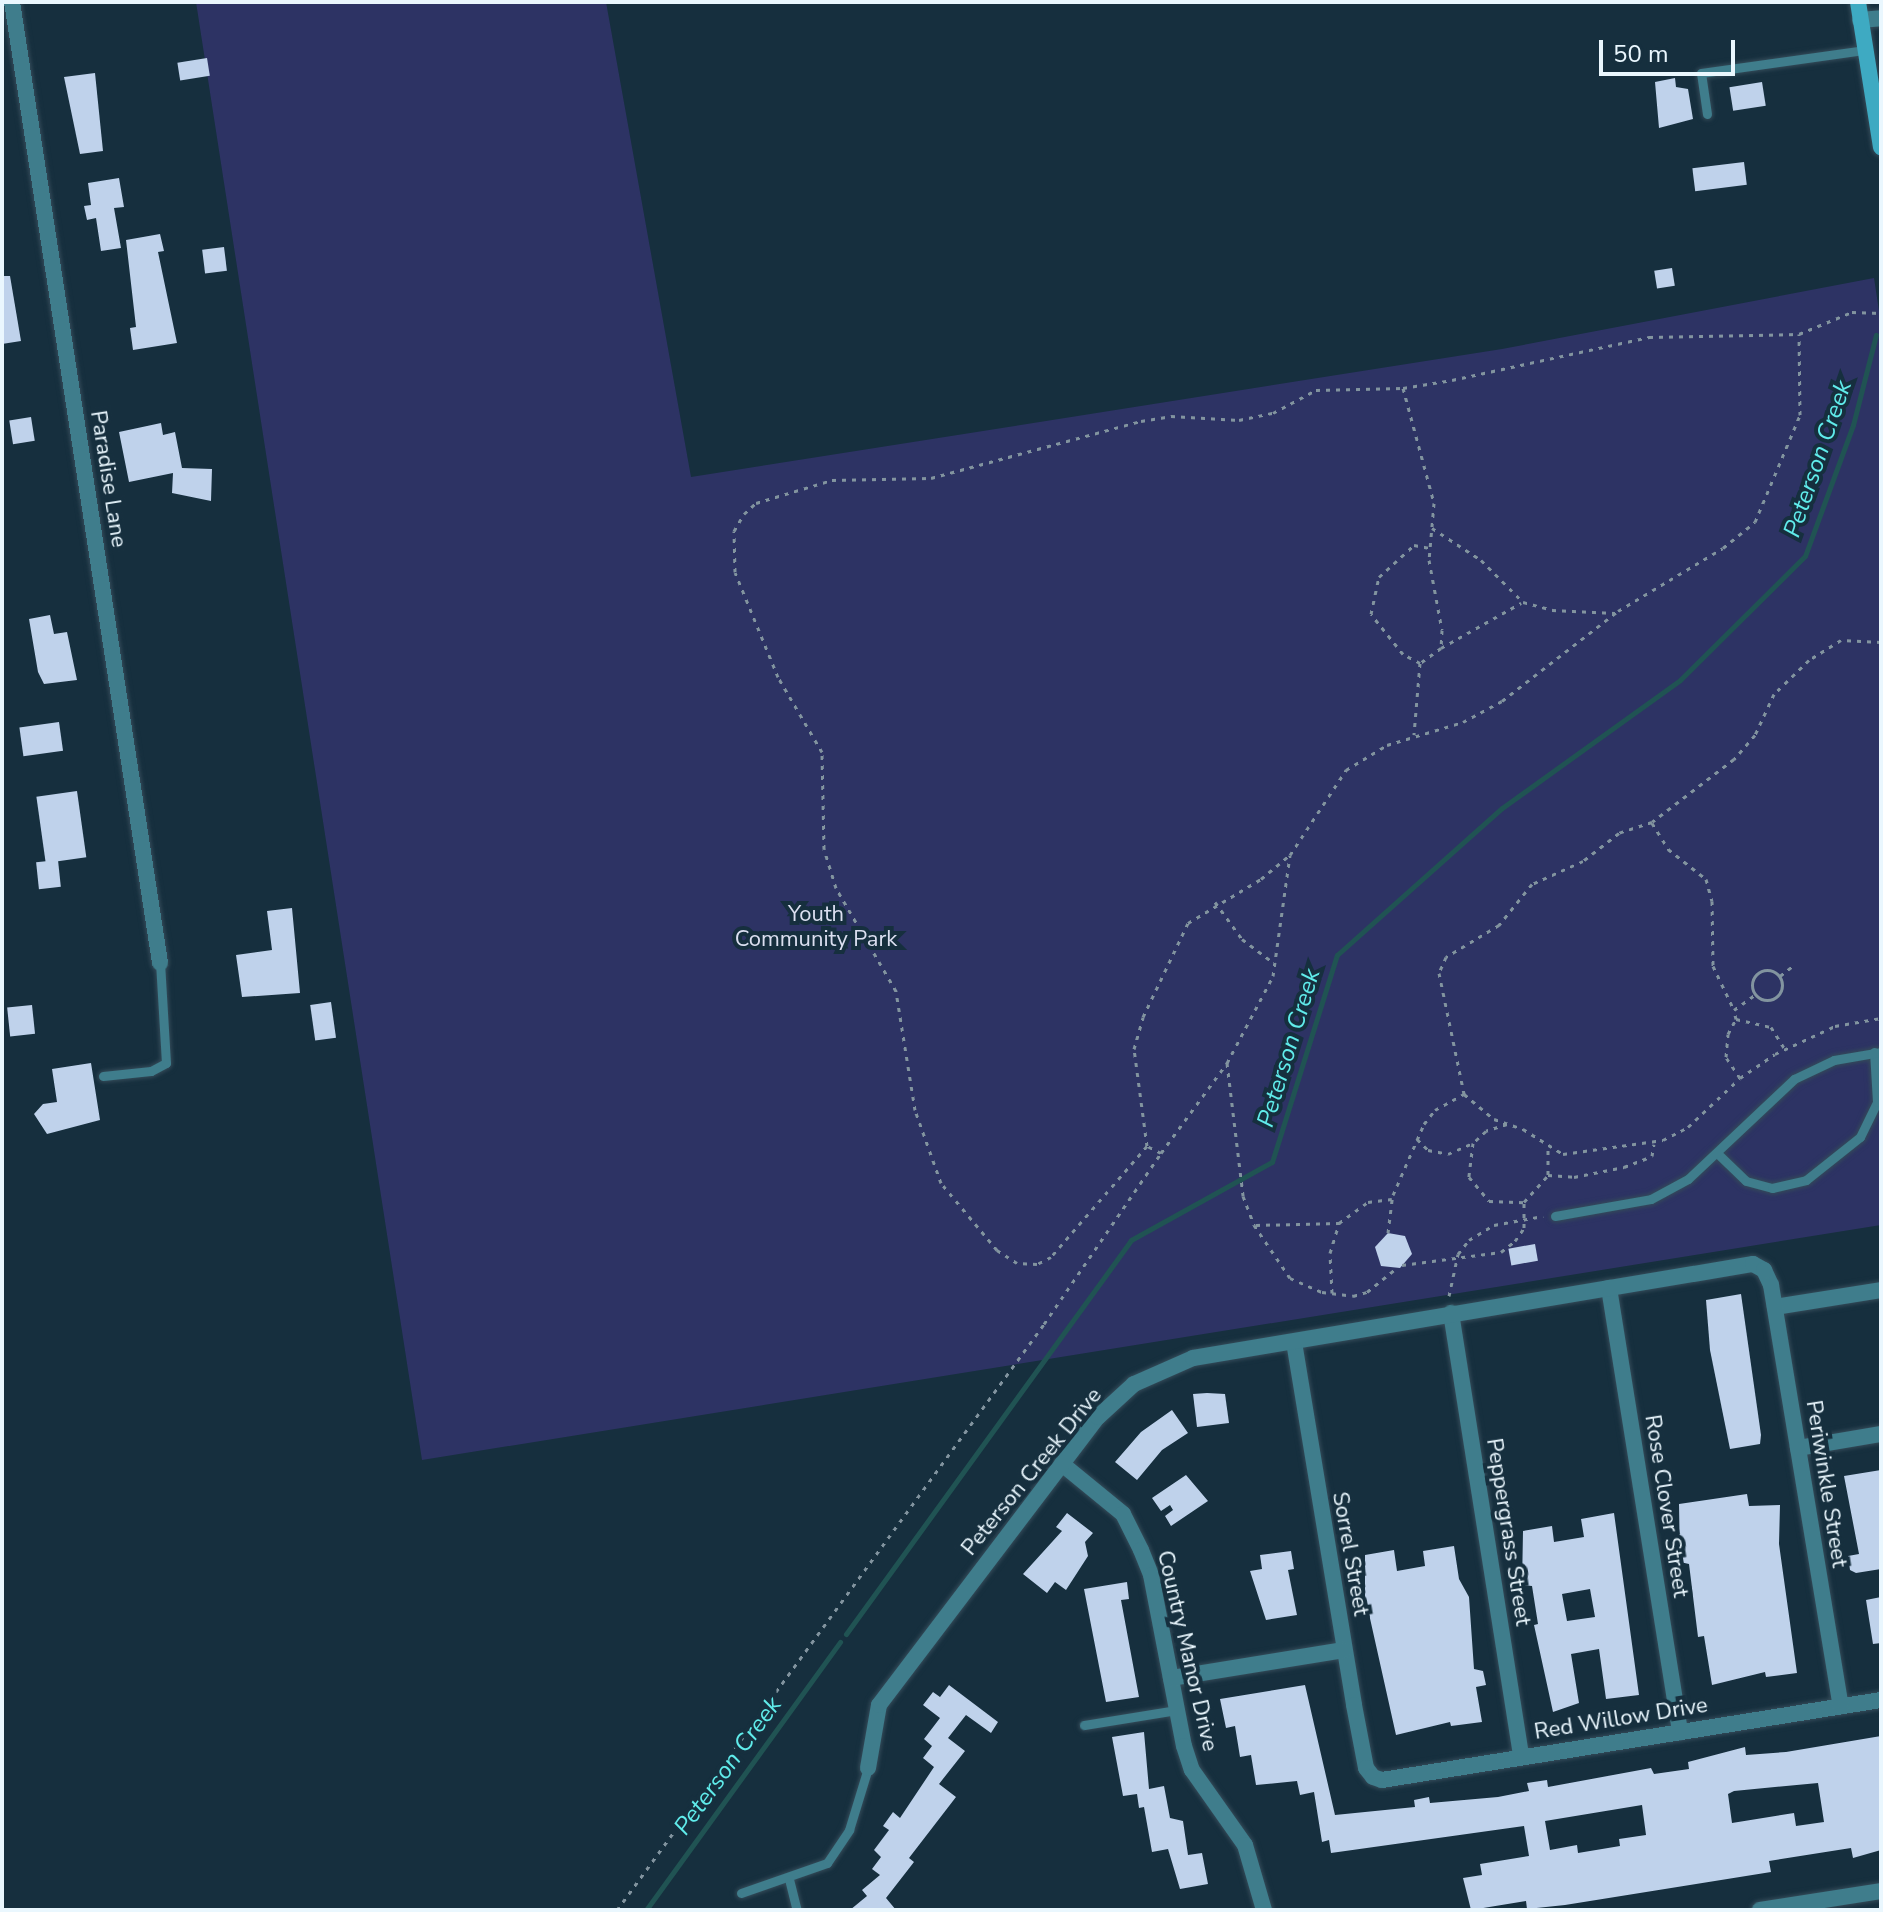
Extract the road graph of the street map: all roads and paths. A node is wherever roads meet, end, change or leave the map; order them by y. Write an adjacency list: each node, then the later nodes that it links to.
1 (12, 2): 22 (street, Paradise Lane)
2 (1858, 2): 4 (main road)
3 (1881, 18): 4 (street)
4 (1860, 20): 5 (main road)
5 (1865, 50): 6 (lane); 7 (main road)
6 (1707, 114)
7 (1881, 147)
8 (1881, 313): 9 (path)
9 (1799, 334): 10 (path); 14 (path)
10 (1403, 388): 11 (path); 40 (path)
11 (1432, 528): 12 (path); 13 (path)
12 (1430, 548): 16 (path); 17 (path)
13 (1523, 602): 14 (path); 16 (path)
14 (1615, 613): 18 (path)
15 (1881, 642): 19 (path)
16 (1441, 648): 17 (path)
17 (1420, 663): 18 (path)
18 (1415, 736): 20 (path)
19 (1652, 822): 27 (path); 35 (path)
20 (1290, 855): 21 (path); 23 (path)
21 (1215, 902): 23 (path); 40 (path)
22 (160, 963): 33 (lane)
23 (1275, 964): 32 (path)
24 (1793, 966): 25 (path)
25 (1780, 976): 26 (path); 26 (path)
26 (1755, 995): 27 (path)
27 (1734, 1010): 29 (path)
28 (1881, 1018): 30 (path)
29 (1736, 1019): 30 (path); 34 (path)
30 (1785, 1049): 34 (path)
31 (1878, 1052): 43 (lane); 43 (lane)
32 (1227, 1063): 42 (path); 50 (path)
33 (103, 1076)
34 (1740, 1078): 38 (path)
35 (1464, 1094): 36 (path); 37 (path)
36 (1507, 1124): 39 (path); 41 (path)
37 (1417, 1139): 39 (path); 45 (path)
38 (1655, 1142): 41 (path); 44 (path)
39 (1473, 1143): 46 (path)
40 (1147, 1146): 42 (path)
41 (1548, 1149): 44 (path)
42 (1161, 1153): 79 (path)
43 (1717, 1153): 47 (lane)
44 (1548, 1175): 46 (path)
45 (1392, 1199): 49 (path); 51 (path)
46 (1524, 1202): 48 (path)
47 (1555, 1216): 48 (path)
48 (1526, 1217): 52 (path); 52 (path)
49 (1339, 1223): 50 (path); 58 (path)
50 (1254, 1225): 58 (path)
51 (1388, 1233)
52 (1456, 1259): 53 (path); 60 (path)
53 (1402, 1265)
54 (1397, 1268): 58 (path)
55 (1764, 1270): 56 (street, Peterson Creek Drive); 59 (street, Periwinkle Street)
56 (1609, 1288): 60 (street, Peterson Creek Drive); 71 (street, Rose Clover Street)
57 (1881, 1290): 59 (street)
58 (1332, 1294)
59 (1775, 1307): 63 (street, Periwinkle Street)
60 (1451, 1313): 61 (street, Peterson Creek Drive); 72 (street, Peppergrass Street)
61 (1294, 1342): 64 (street, Peterson Creek Drive); 65 (street, Sorrel Street)
62 (1881, 1434): 63 (street)
63 (1798, 1448): 68 (street, Periwinkle Street)
64 (1062, 1464): 66 (street, Country Manor Drive); 73 (street, Peterson Creek Drive)
65 (1344, 1650): 66 (street); 74 (street, Sorrel Street)
66 (1171, 1678): 69 (street, Country Manor Drive)
67 (1881, 1700): 68 (street, Red Willow Drive)
68 (1841, 1706): 71 (street, Red Willow Drive)
69 (1177, 1710): 70 (lane); 81 (street, Country Manor Drive)
70 (1084, 1725)
71 (1680, 1732): 72 (street, Red Willow Drive)
72 (1521, 1757): 74 (street, Red Willow Drive)
73 (868, 1768): 75 (lane, Peterson Creek Drive)
74 (1369, 1773)
75 (789, 1879): 77 (lane, Peterson Creek Drive); 80 (lane)
76 (1881, 1891): 78 (street)
77 (741, 1893)
78 (1784, 1908): 82 (street)
79 (617, 1910)
80 (797, 1910)
81 (1264, 1910)
82 (1760, 1910)

